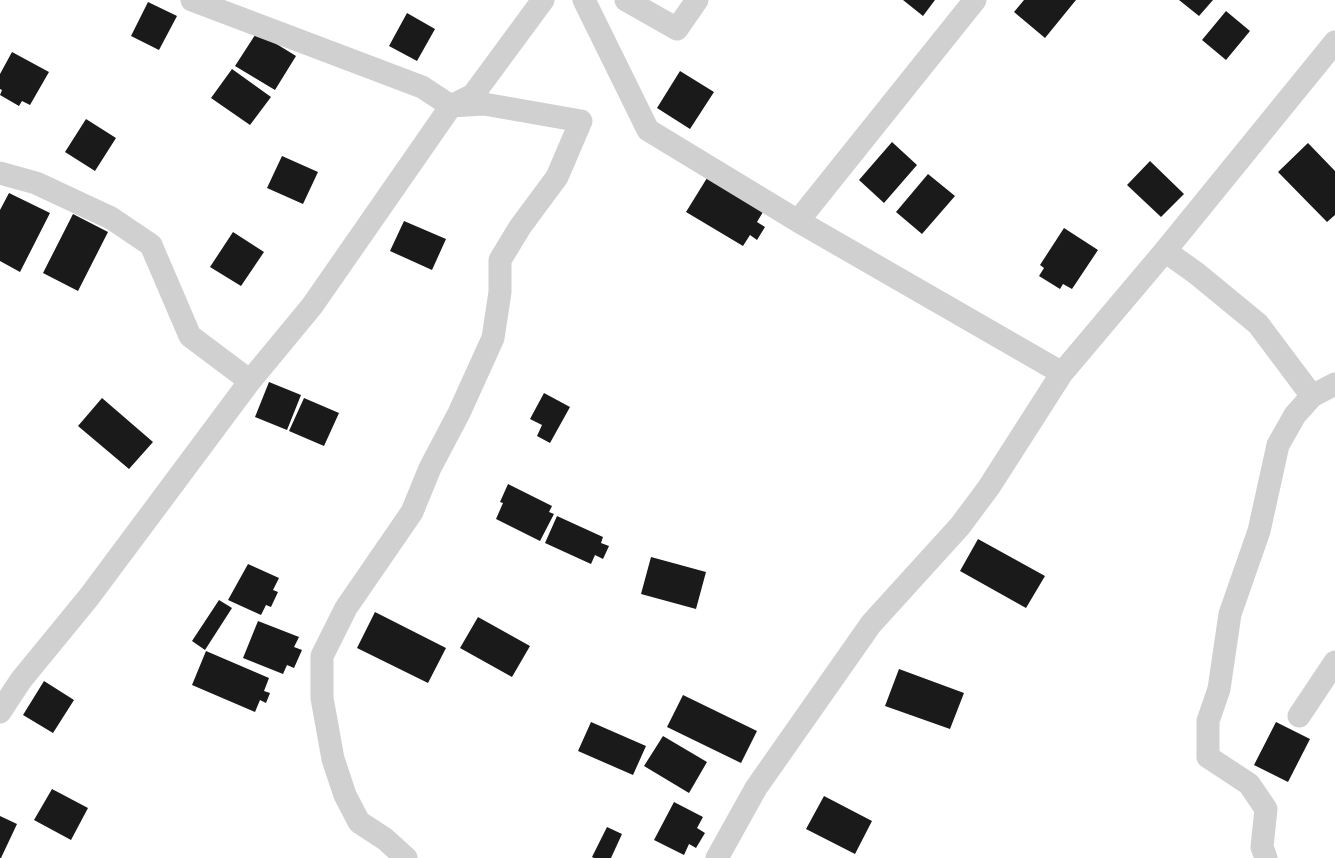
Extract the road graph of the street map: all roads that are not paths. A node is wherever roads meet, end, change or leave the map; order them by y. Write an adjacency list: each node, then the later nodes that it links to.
1 (192, 0): 8 (street)
2 (543, 0): 8 (street)
3 (584, 0): 10 (street)
4 (626, 0): 5 (street)
5 (696, 0)
6 (975, 0): 10 (street)
7 (1335, 42): 11 (street)
8 (452, 106): 13 (street); 19 (street)
9 (0, 173): 13 (street)
10 (798, 221): 12 (street)
11 (1166, 251): 12 (street); 15 (street)
12 (1062, 373): 20 (street)
13 (250, 381): 17 (street)
14 (1335, 384): 15 (street)
15 (1312, 396): 21 (street)
16 (1335, 662): 18 (street)
17 (0, 712)
18 (1299, 716)
19 (406, 858)
20 (717, 858)
21 (1266, 858)

